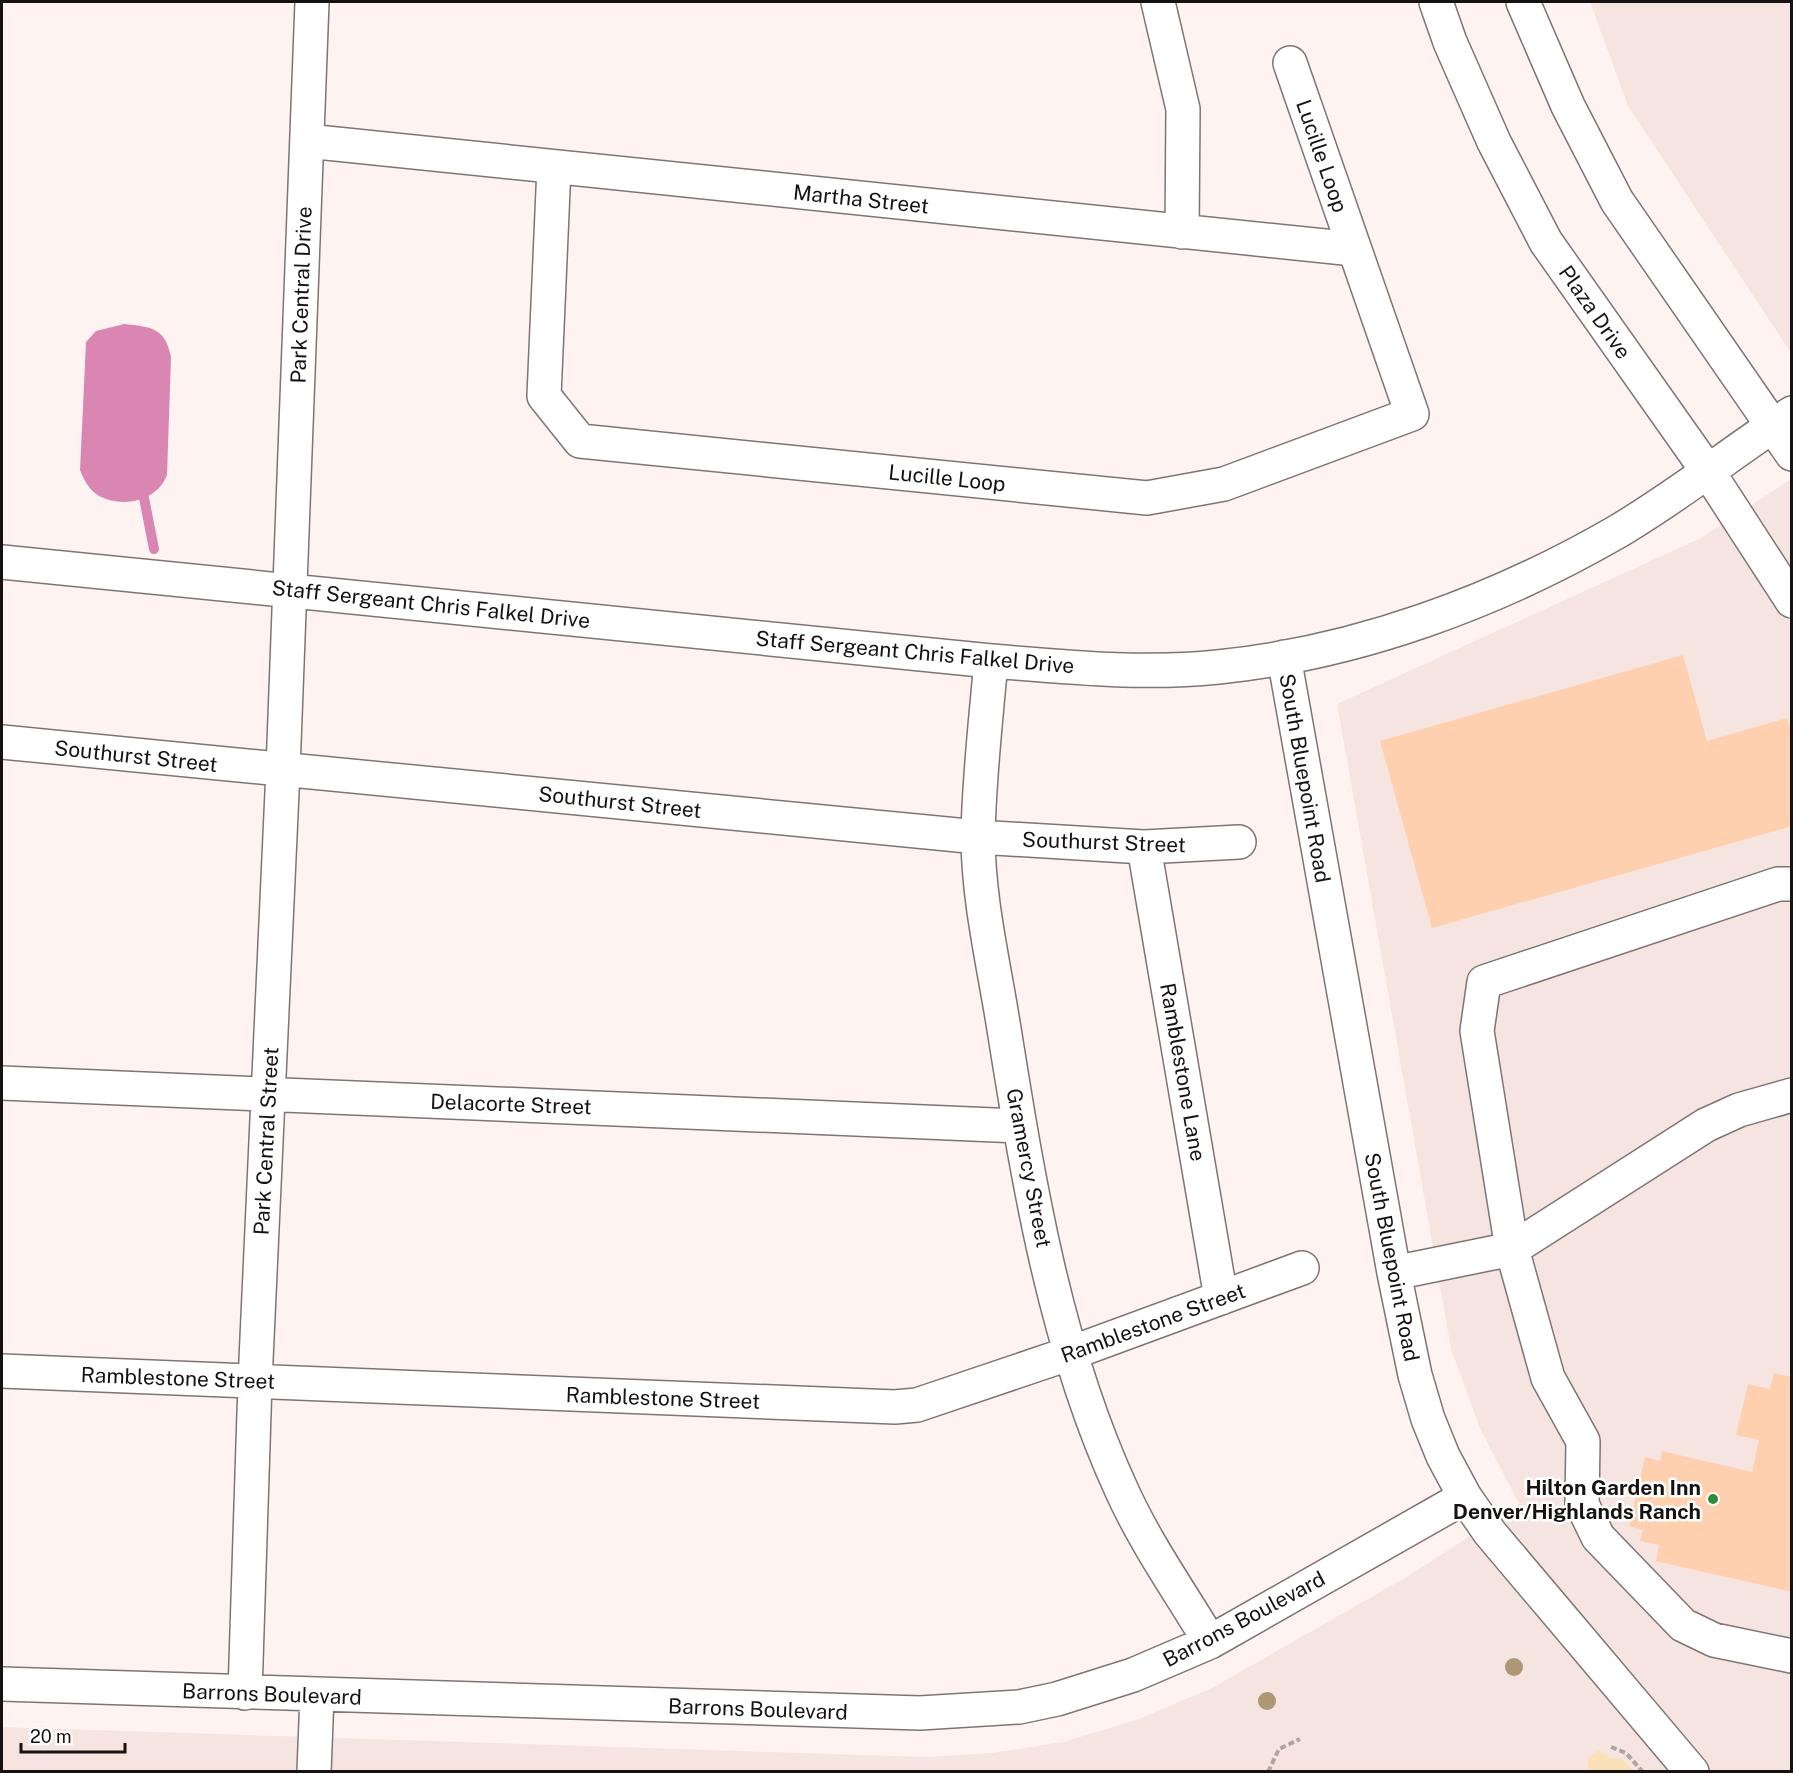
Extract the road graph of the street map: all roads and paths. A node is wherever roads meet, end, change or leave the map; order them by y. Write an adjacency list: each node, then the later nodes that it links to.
1 (312, 2): 6 (street, Park Central Drive)
2 (1158, 2): 8 (street)
3 (1436, 2): 12 (street, Plaza Drive)
4 (1523, 2): 10 (street)
5 (1290, 63): 9 (street, Lucille Loop)
6 (307, 141): 7 (street, Martha Street); 14 (street, Park Central Drive)
7 (554, 167): 8 (street, Martha Street); 9 (street, Lucille Loop)
8 (1182, 232): 9 (street, Lucille Loop)
9 (1354, 249)
10 (1783, 419): 11 (street); 12 (street, Staff Sergeant Chris Falkel Drive)
11 (1791, 454)
12 (1709, 472): 15 (street, Plaza Drive); 16 (street, Staff Sergeant Chris Falkel Drive)
13 (2, 562): 14 (street, Staff Sergeant Chris Falkel Drive)
14 (290, 589): 17 (street, Staff Sergeant Chris Falkel Drive); 19 (street, Park Central Street)
15 (1791, 601)
16 (1284, 657): 17 (street, Staff Sergeant Chris Falkel Drive); 30 (street, South Bluepoint Road)
17 (991, 661): 20 (street, Gramercy Street)
18 (2, 742): 19 (street, Southurst Street)
19 (283, 770): 20 (street, Southurst Street); 25 (street, Park Central Street)
20 (978, 837): 22 (street, Southurst Street); 27 (street, Gramercy Street)
21 (1239, 843): 22 (street, Southurst Street)
22 (1144, 847): 31 (street, Ramblestone Lane)
23 (1791, 884): 28 (street)
24 (2, 1083): 25 (street, Delacorte Street)
25 (268, 1094): 27 (street, Delacorte Street); 34 (street, Park Central Street)
26 (1791, 1095): 28 (street)
27 (1020, 1126): 32 (street, Gramercy Street)
28 (1512, 1249): 30 (street); 37 (street)
29 (1302, 1268): 31 (street, Ramblestone Street)
30 (1394, 1273): 35 (street, South Bluepoint Road)
31 (1221, 1298): 32 (street, Ramblestone Street)
32 (1071, 1353): 34 (street, Ramblestone Street); 36 (street, Gramercy Street)
33 (2, 1371): 34 (street, Ramblestone Street)
34 (255, 1382): 39 (street, Park Central Street)
35 (1465, 1497): 36 (street, Barrons Boulevard); 46 (street, South Bluepoint Road)
36 (1210, 1642): 40 (street, Barrons Boulevard)
37 (1791, 1656)
38 (2, 1684): 39 (street, Barrons Boulevard)
39 (245, 1693): 40 (street, Barrons Boulevard)
40 (317, 1695): 43 (street)
41 (1300, 1739): 44 (path)
42 (1611, 1747): 45 (path)
43 (314, 1772)
44 (1268, 1772)
45 (1643, 1772)
46 (1692, 1772)

